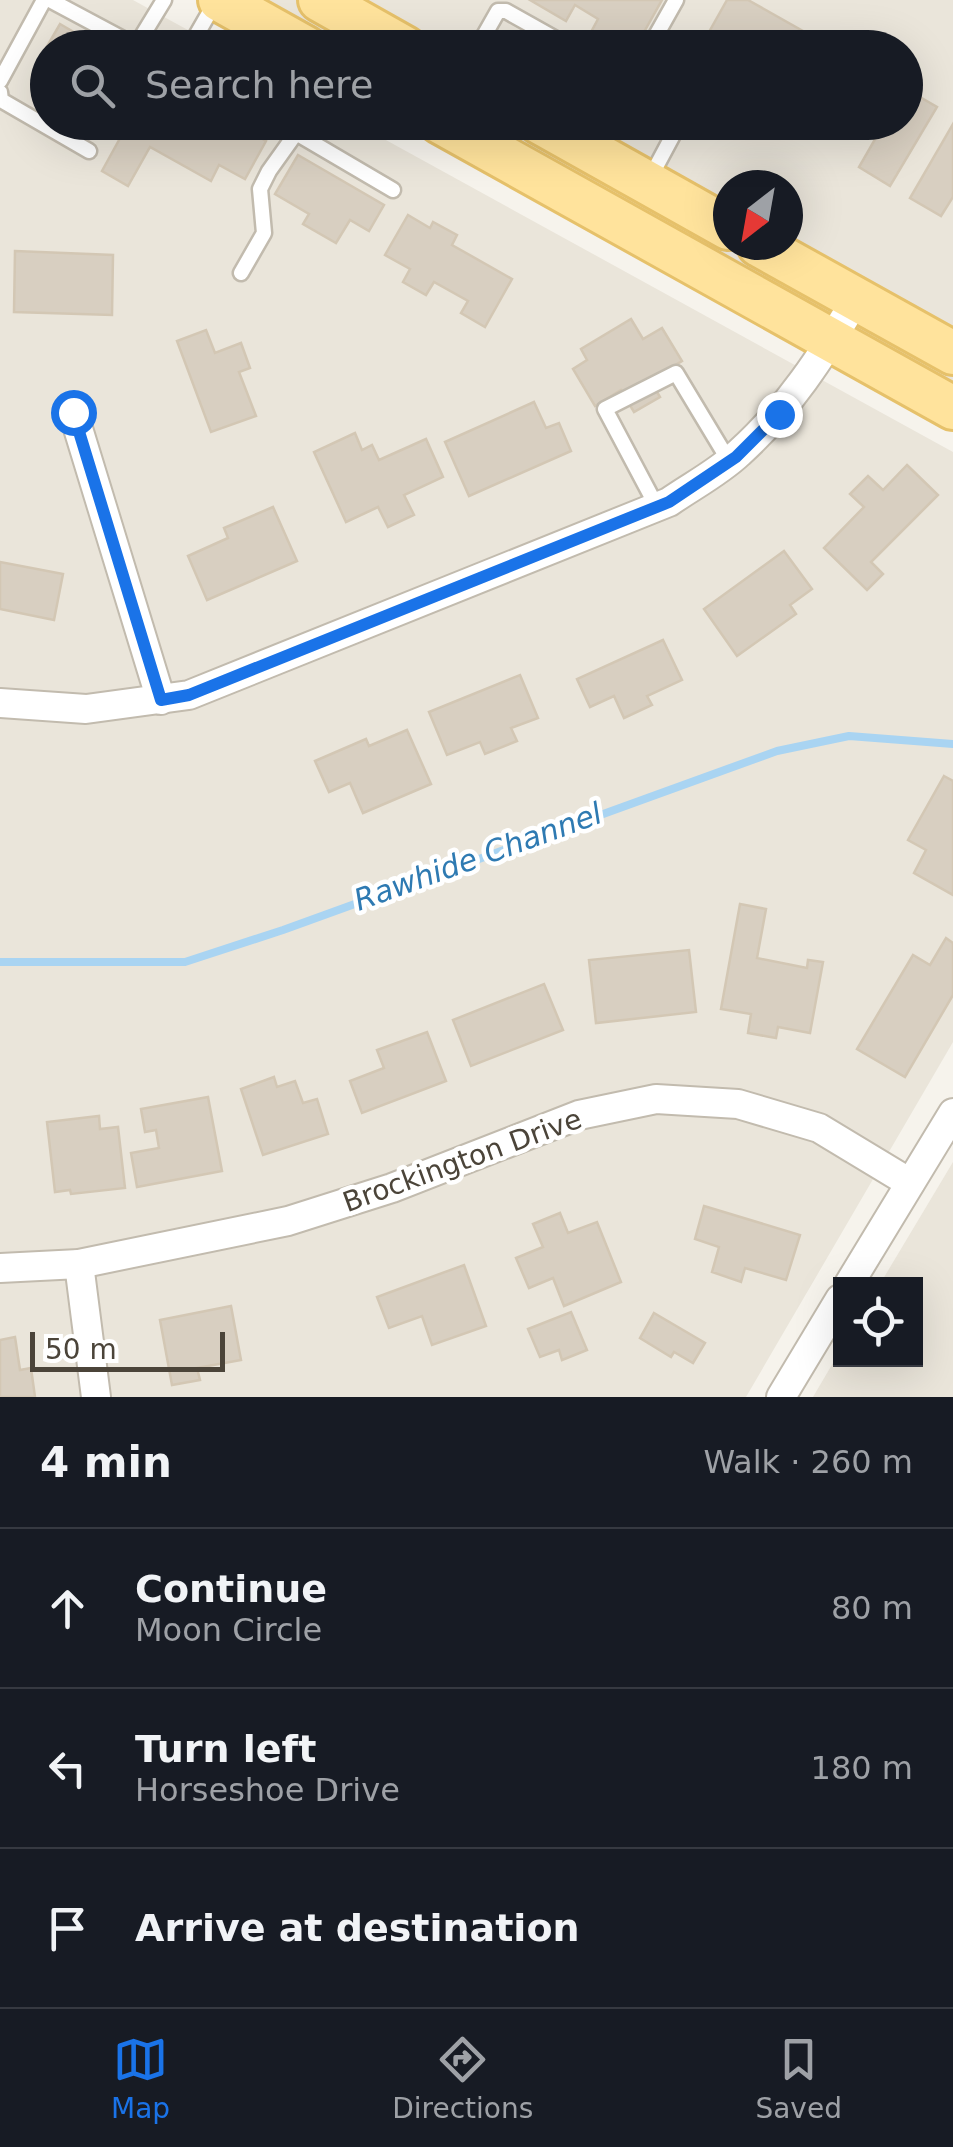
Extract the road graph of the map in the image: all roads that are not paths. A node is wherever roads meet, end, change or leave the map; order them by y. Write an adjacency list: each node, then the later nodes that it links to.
1 (47, 0): 6 (lane); 14 (lane)
2 (164, 0): 7 (lane)
3 (218, 0): 8 (lane); 9 (main road)
4 (320, 0): 10 (main road)
5 (676, 0): 13 (lane)
6 (105, 30)
7 (146, 30)
8 (200, 30)
9 (266, 30)
10 (373, 30)
11 (487, 30): 12 (lane)
12 (540, 30)
13 (659, 30)
14 (0, 81)
15 (0, 92): 16 (lane)
16 (30, 116)
17 (70, 140): 23 (lane)
18 (291, 140): 28 (lane)
19 (318, 140): 25 (lane)
20 (472, 140): 30 (main road)
21 (601, 140): 24 (main road)
22 (671, 140): 24 (lane)
23 (89, 151)
24 (648, 183): 26 (main road)
25 (393, 190)
26 (713, 220)
27 (786, 260): 29 (main road)
28 (241, 273)
29 (856, 299): 30 (street); 31 (main road)
30 (832, 340): 32 (main road); 34 (street)
31 (953, 353)
32 (953, 408)
33 (73, 412): 36 (street)
34 (729, 461): 35 (street); 35 (lane)
35 (657, 506): 36 (street)
36 (161, 700): 37 (street)
37 (0, 703)
38 (953, 1113): 39 (street)
39 (910, 1183): 40 (street, Brockington Drive); 42 (street)
40 (79, 1264): 41 (street, Brockington Drive); 44 (street)
41 (0, 1268)
42 (853, 1277)
43 (833, 1311): 45 (street)
44 (96, 1397)
45 (781, 1397)

